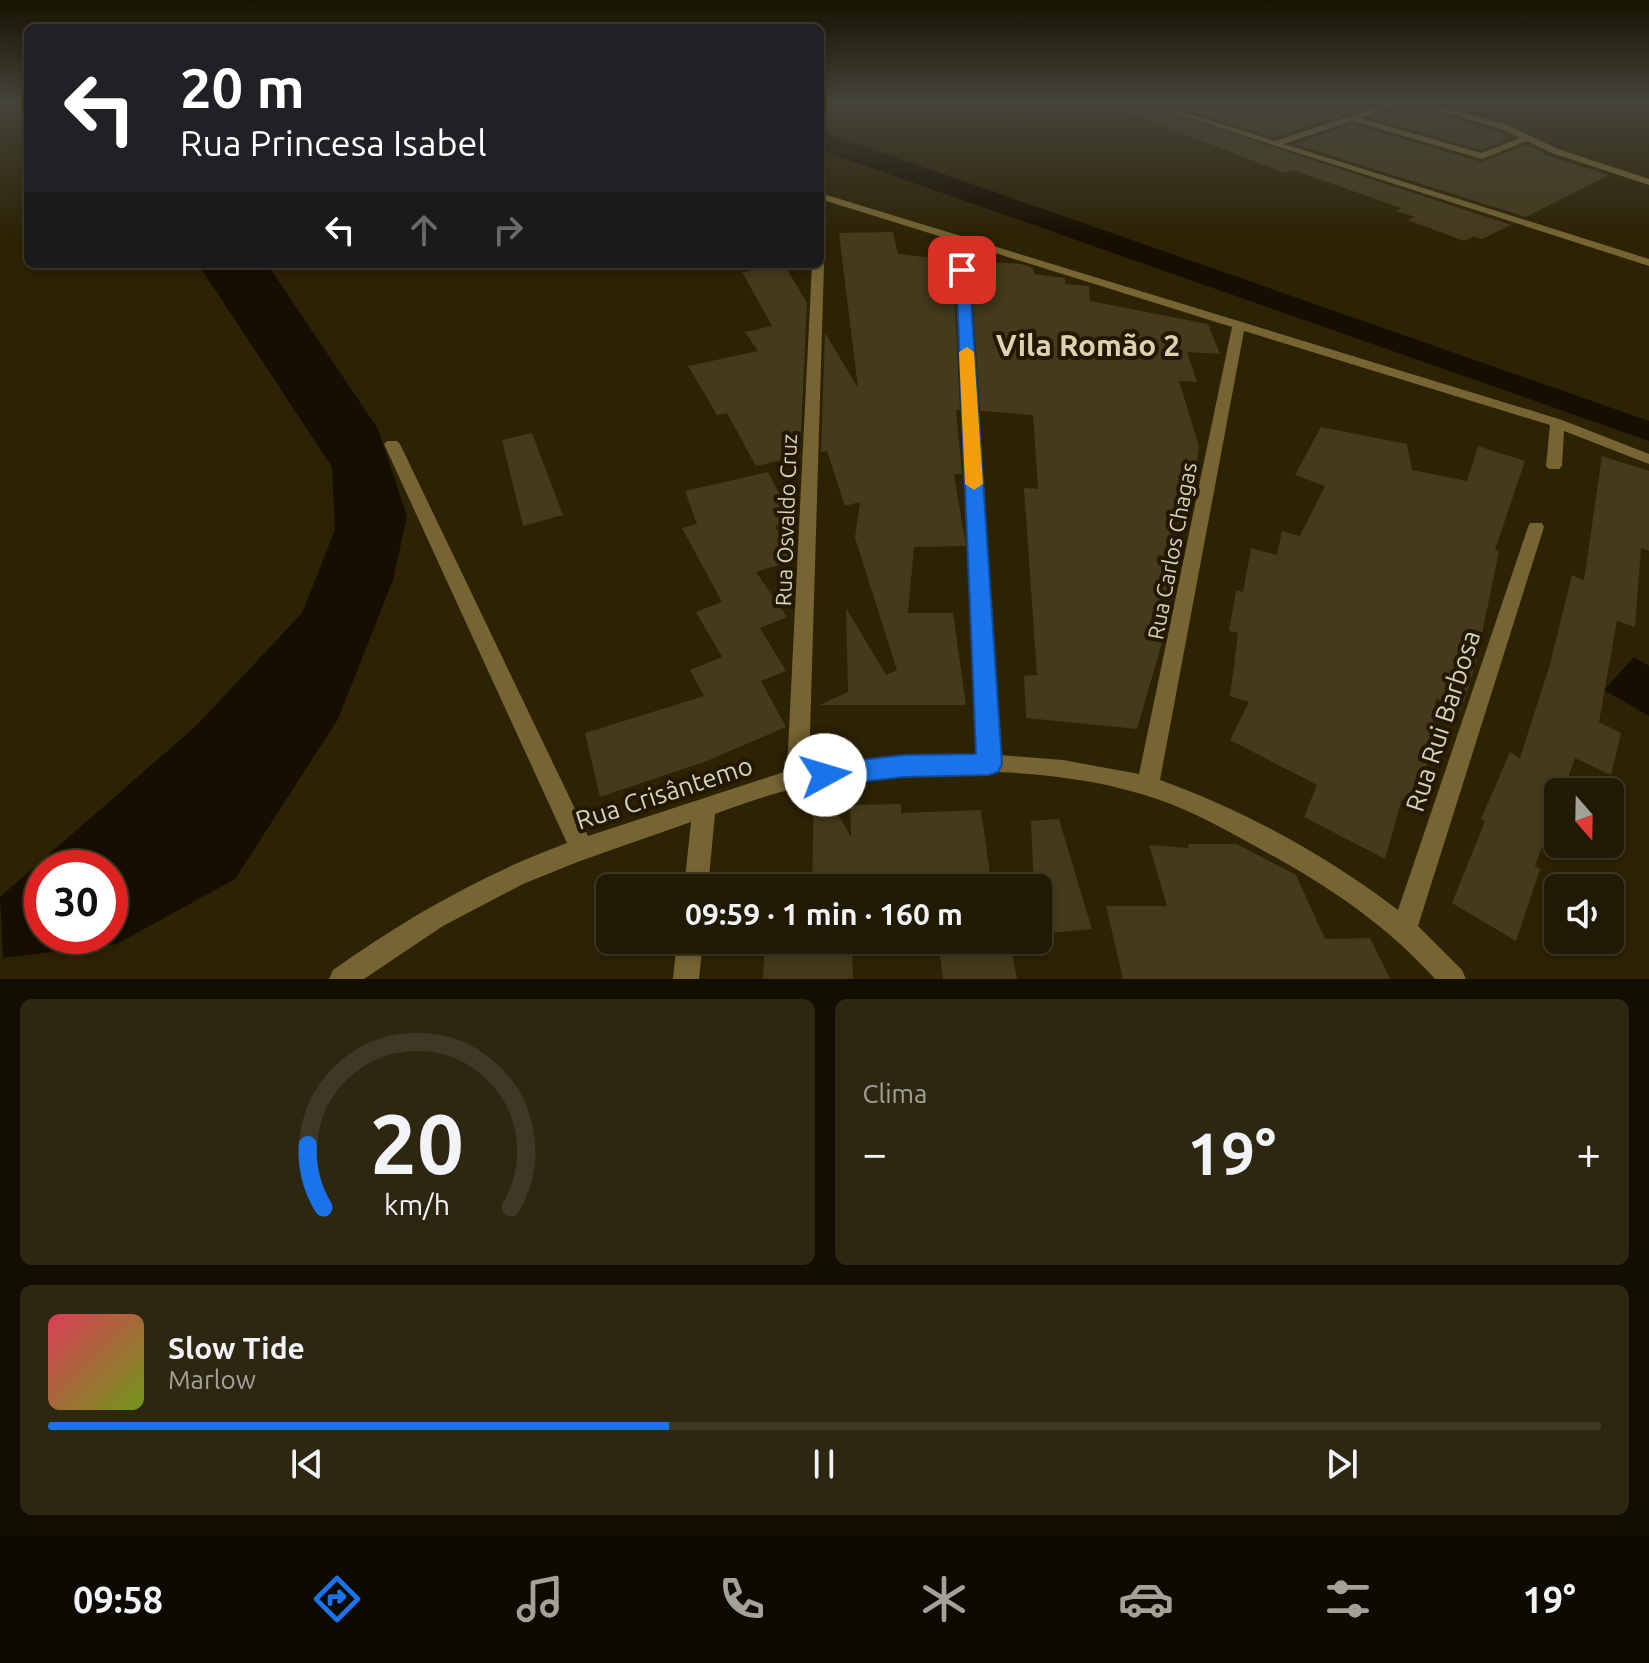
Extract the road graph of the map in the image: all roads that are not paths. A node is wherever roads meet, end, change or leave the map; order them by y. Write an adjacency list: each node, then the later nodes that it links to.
1 (1286, 148): 8 (street)
2 (1454, 148): 3 (street)
3 (1503, 148)
4 (1551, 148): 5 (street)
5 (1649, 182)
6 (824, 197): 7 (street)
7 (960, 239): 10 (street); 16 (street)
8 (1648, 262)
9 (818, 268): 17 (street, Rua Osvaldo Cruz)
10 (1239, 326): 11 (street); 18 (street, Rua Carlos Chagas)
11 (1557, 423): 13 (street); 14 (street)
12 (392, 444): 20 (street)
13 (1649, 459)
14 (1554, 466)
15 (1536, 527): 22 (street, Rua Rui Barbosa)
16 (989, 764): 17 (street, Rua Crisântemo); 18 (street, Rua Crisântemo)
17 (798, 778): 19 (street, Rua Crisântemo)
18 (1148, 785): 22 (street, Rua Crisântemo)
19 (704, 807): 20 (street, Rua Crisântemo); 21 (street)
20 (582, 849): 24 (street, Rua Crisântemo)
21 (697, 874)
22 (1403, 932): 26 (street, Rua Crisântemo)
23 (689, 954): 25 (street)
24 (342, 979)
25 (686, 979)
26 (1453, 979)

